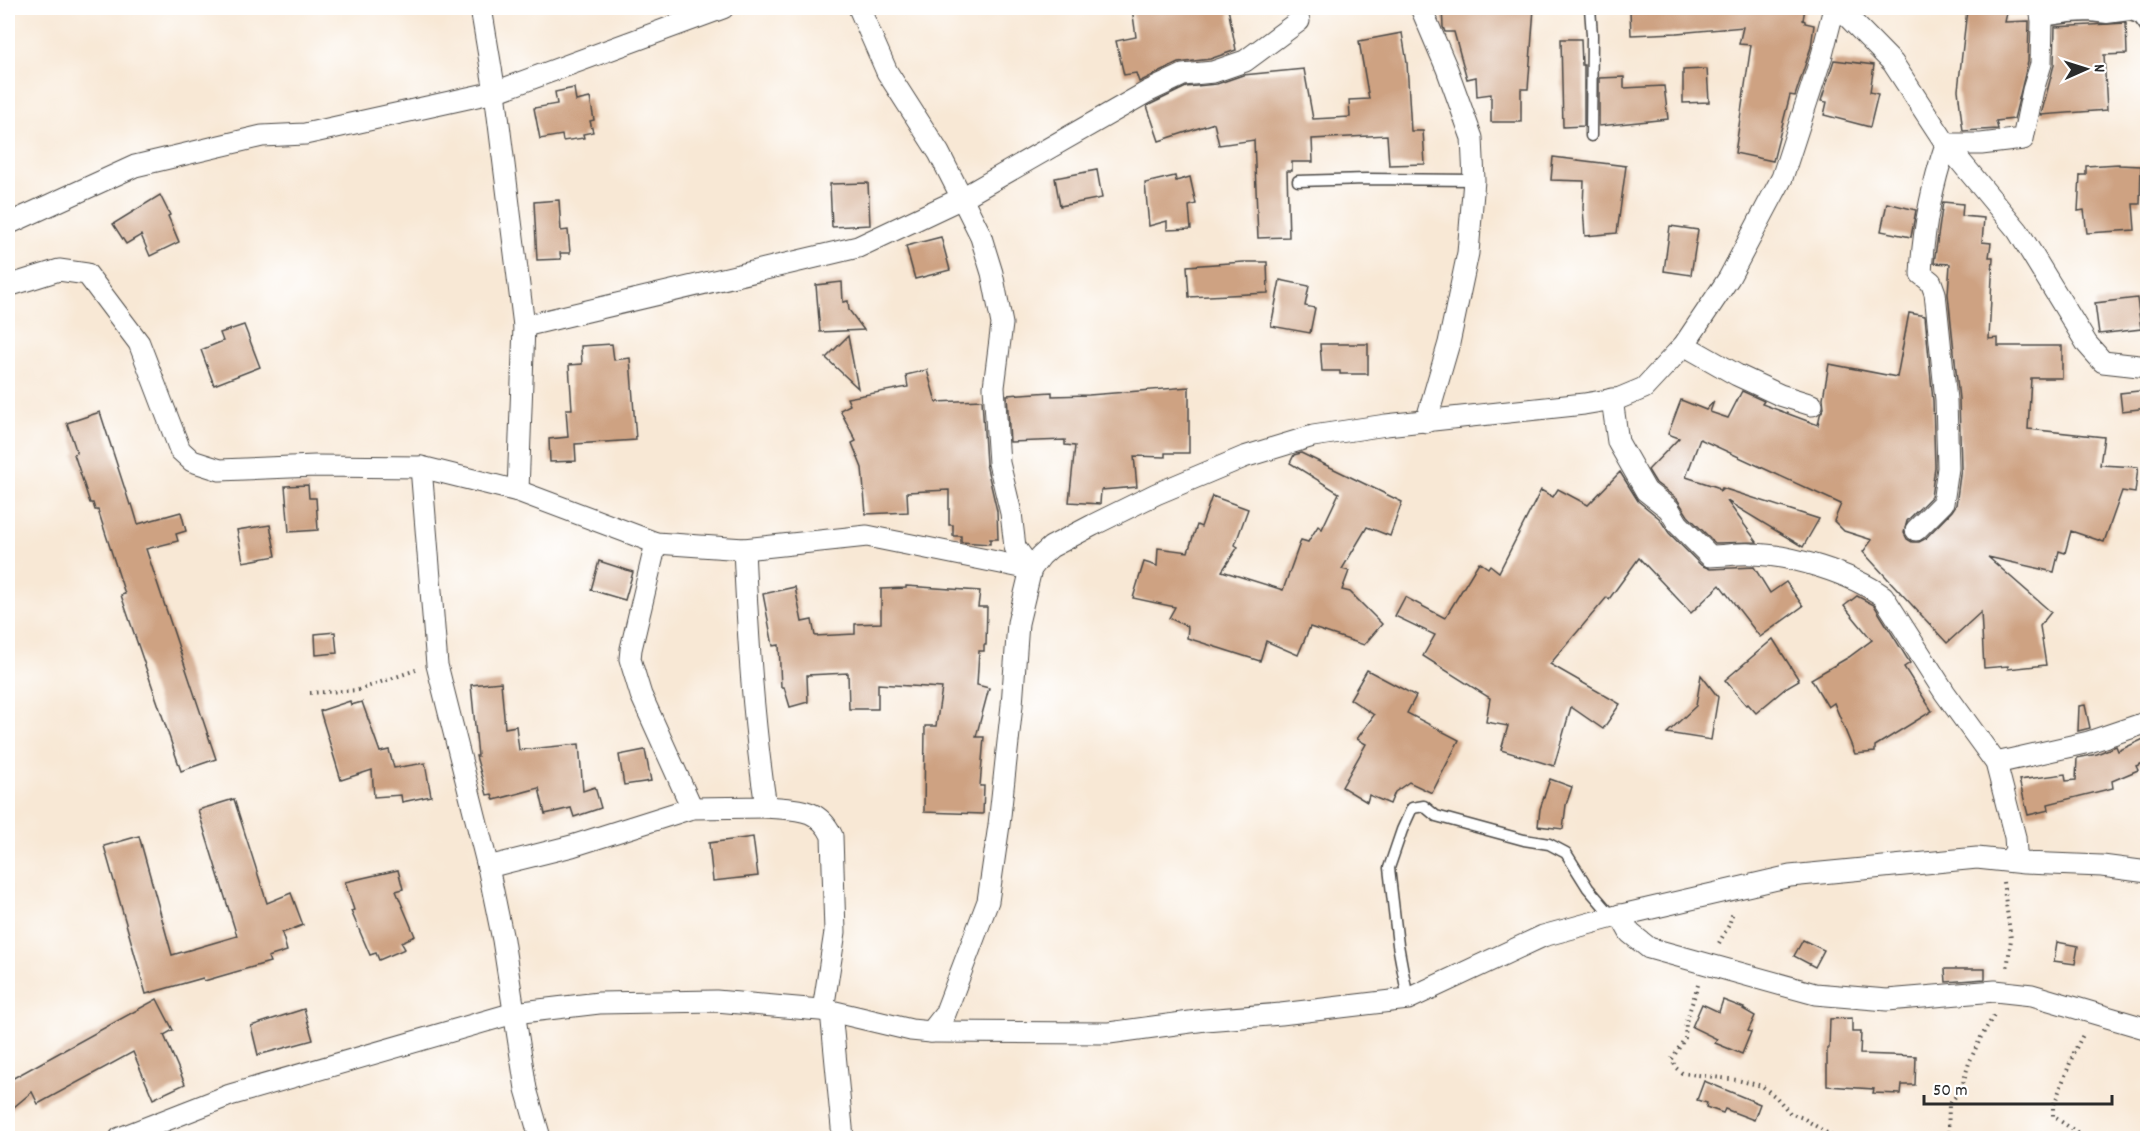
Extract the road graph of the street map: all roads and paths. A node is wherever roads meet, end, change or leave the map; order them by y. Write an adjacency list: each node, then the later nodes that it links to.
1 (481, 8): 11 (street)
2 (723, 8): 11 (street)
3 (859, 8): 16 (street)
4 (1421, 8): 14 (street)
5 (1590, 8): 12 (lane)
6 (1834, 8): 20 (street)
7 (1839, 8): 13 (street)
8 (2041, 14): 10 (lane); 13 (street)
9 (1299, 21): 16 (street)
10 (2148, 30)
11 (495, 92): 17 (street); 19 (street)
12 (1591, 136)
13 (1946, 144): 21 (street); 27 (street)
14 (1474, 180): 15 (lane); 24 (street)
15 (1298, 181)
16 (962, 198): 19 (street); 30 (street)
17 (8, 224)
18 (8, 286): 25 (street)
19 (524, 326): 26 (street)
20 (1684, 345): 22 (street); 23 (street)
21 (2148, 367)
22 (1612, 399): 24 (street); 34 (street)
23 (1812, 405)
24 (1426, 422): 30 (street)
25 (421, 467): 26 (street); 31 (street)
26 (518, 491): 28 (street)
27 (1916, 530)
28 (656, 543): 29 (street); 36 (street)
29 (744, 549): 30 (street); 35 (street)
30 (1031, 569): 48 (street)
31 (437, 665): 32 (path); 38 (street)
32 (310, 693)
33 (2148, 722): 34 (street)
34 (1996, 764): 37 (street)
35 (766, 807): 36 (street); 44 (street)
36 (692, 808): 38 (street)
37 (2009, 860): 39 (street); 40 (street)
38 (489, 867): 45 (street)
39 (2148, 872)
40 (1738, 888): 41 (street); 42 (path)
41 (1617, 916): 42 (street); 43 (street); 43 (lane)
42 (1707, 964): 46 (street); 52 (path)
43 (1408, 999): 48 (street)
44 (827, 1010): 45 (street); 48 (street); 51 (street)
45 (514, 1013): 49 (street); 50 (street)
46 (2095, 1013): 47 (street); 53 (path)
47 (2148, 1029)
48 (931, 1032)
49 (120, 1138)
50 (540, 1138)
51 (843, 1138)
52 (1835, 1138)
53 (2080, 1138)

